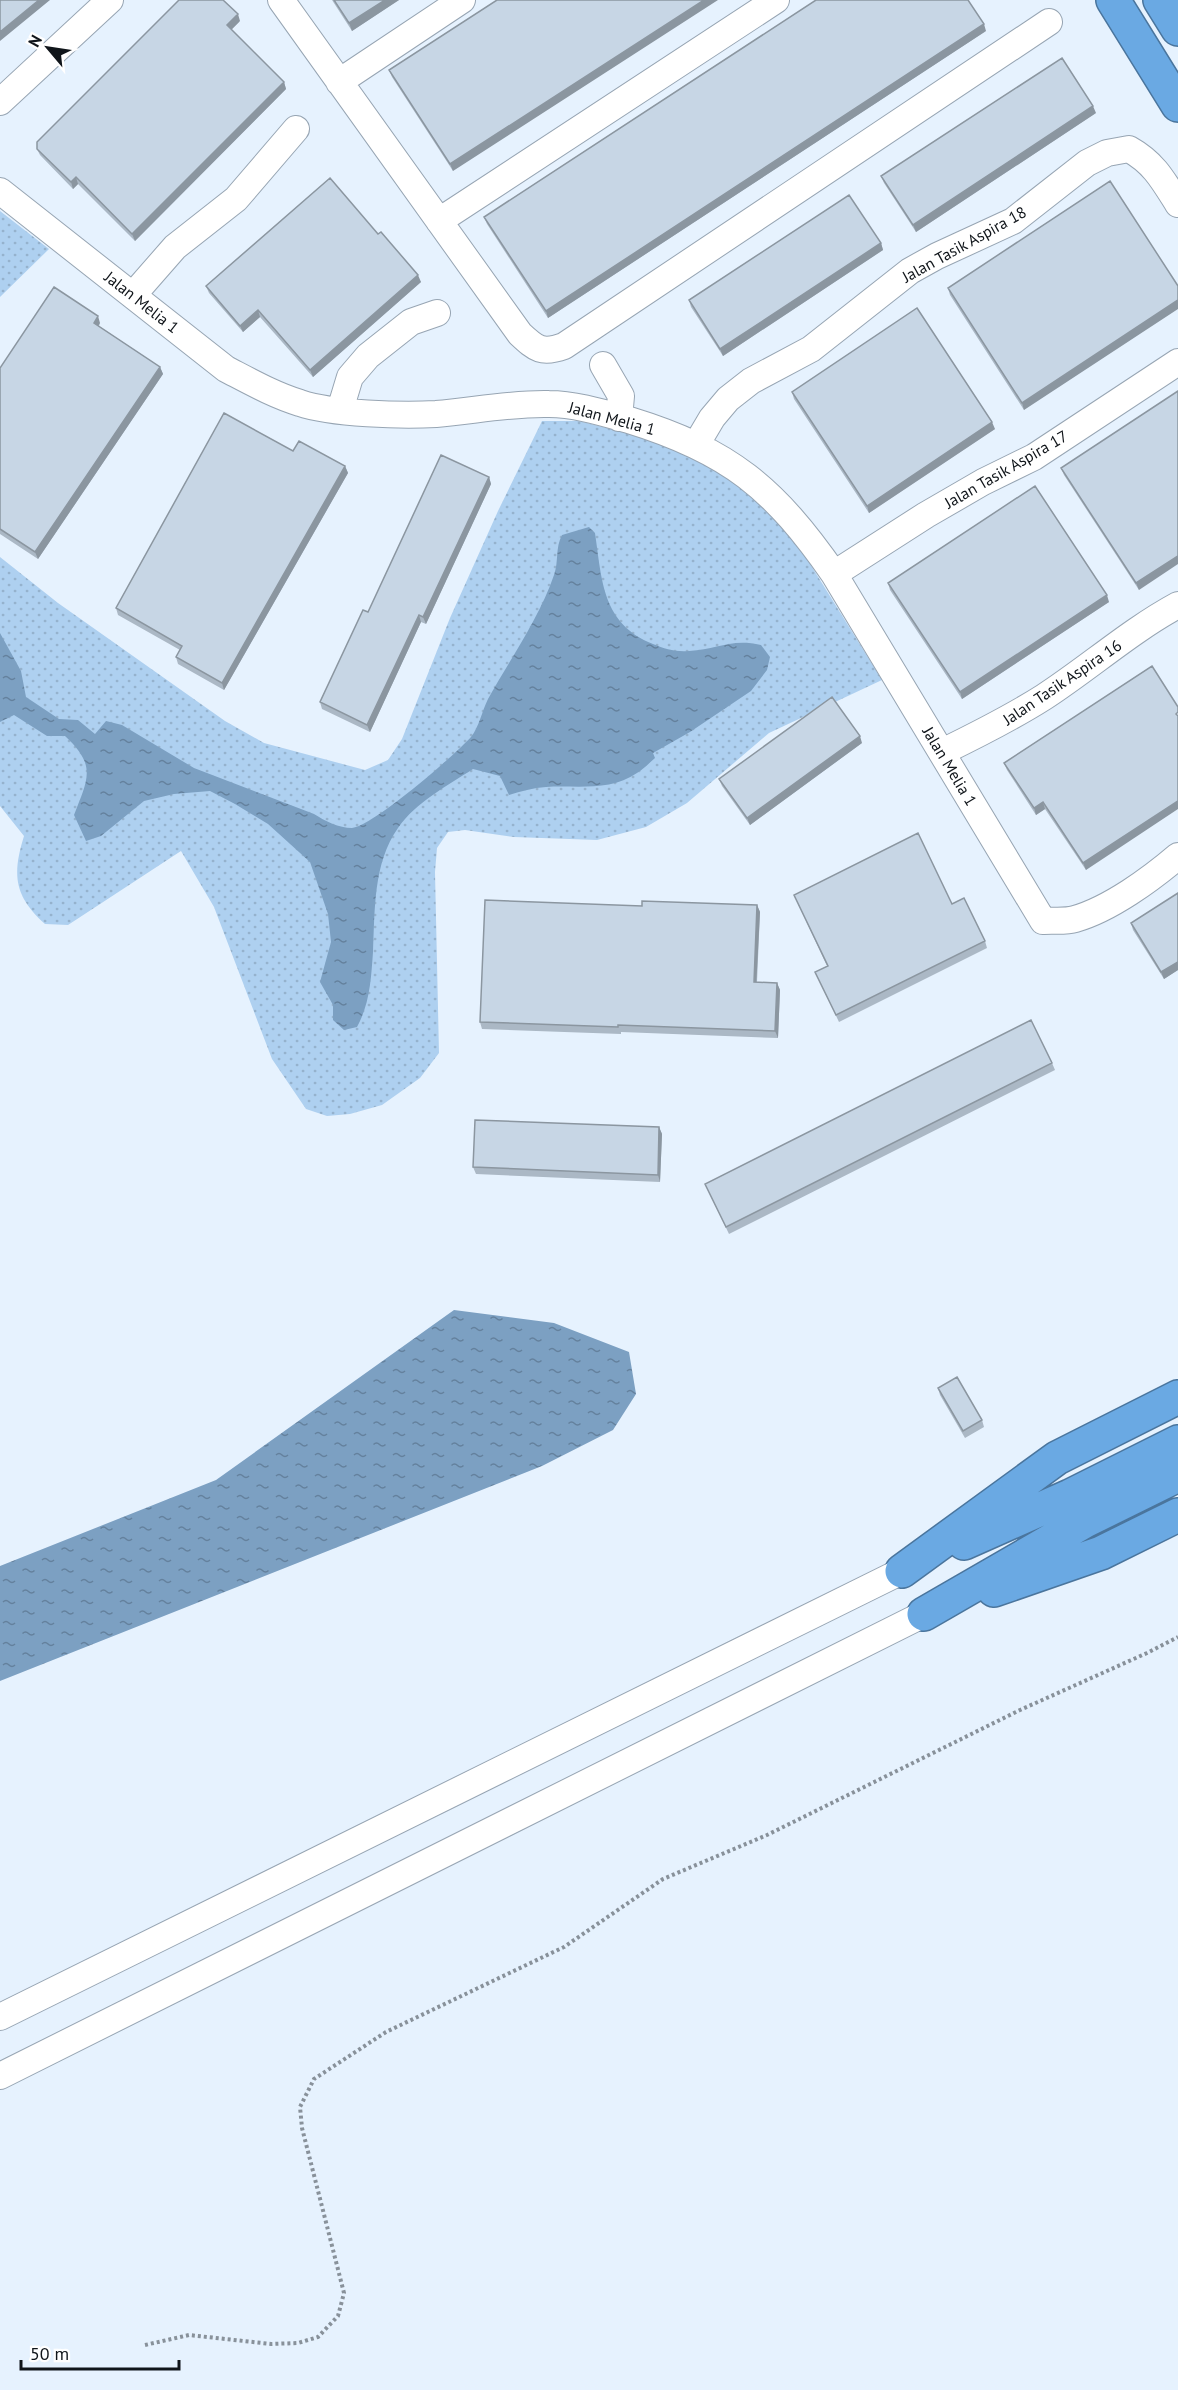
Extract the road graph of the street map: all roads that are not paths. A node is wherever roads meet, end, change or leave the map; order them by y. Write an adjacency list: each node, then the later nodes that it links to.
1 (110, 0): 10 (street)
2 (281, 0): 9 (street)
3 (462, 0): 9 (street)
4 (776, 0): 15 (street)
5 (1113, 0): 11 (highway)
6 (1160, 0): 8 (highway)
7 (1049, 22): 15 (street)
8 (1178, 29)
9 (339, 82): 15 (street)
10 (0, 102)
11 (1178, 105)
12 (296, 129): 16 (street)
13 (0, 191): 16 (street, Jalan Melia 1)
14 (1178, 204): 22 (street, Jalan Tasik Aspira 18)
15 (439, 221)
16 (133, 295): 20 (street, Jalan Melia 1)
17 (437, 313): 20 (street)
18 (1178, 362): 23 (street, Jalan Tasik Aspira 17)
19 (603, 366): 21 (street)
20 (340, 410): 21 (street, Jalan Melia 1)
21 (619, 417): 22 (street, Jalan Melia 1)
22 (696, 446): 23 (street, Jalan Melia 1)
23 (834, 574): 25 (street, Jalan Melia 1)
24 (1178, 605): 25 (street, Jalan Tasik Aspira 16)
25 (942, 752): 26 (street, Jalan Melia 1)
26 (1178, 856)
27 (1178, 1397): 31 (highway)
28 (1178, 1442): 31 (highway)
29 (1178, 1475): 32 (highway)
30 (1178, 1515): 32 (highway)
31 (903, 1571): 33 (street)
32 (924, 1614): 34 (street)
33 (0, 2017)
34 (0, 2076)

